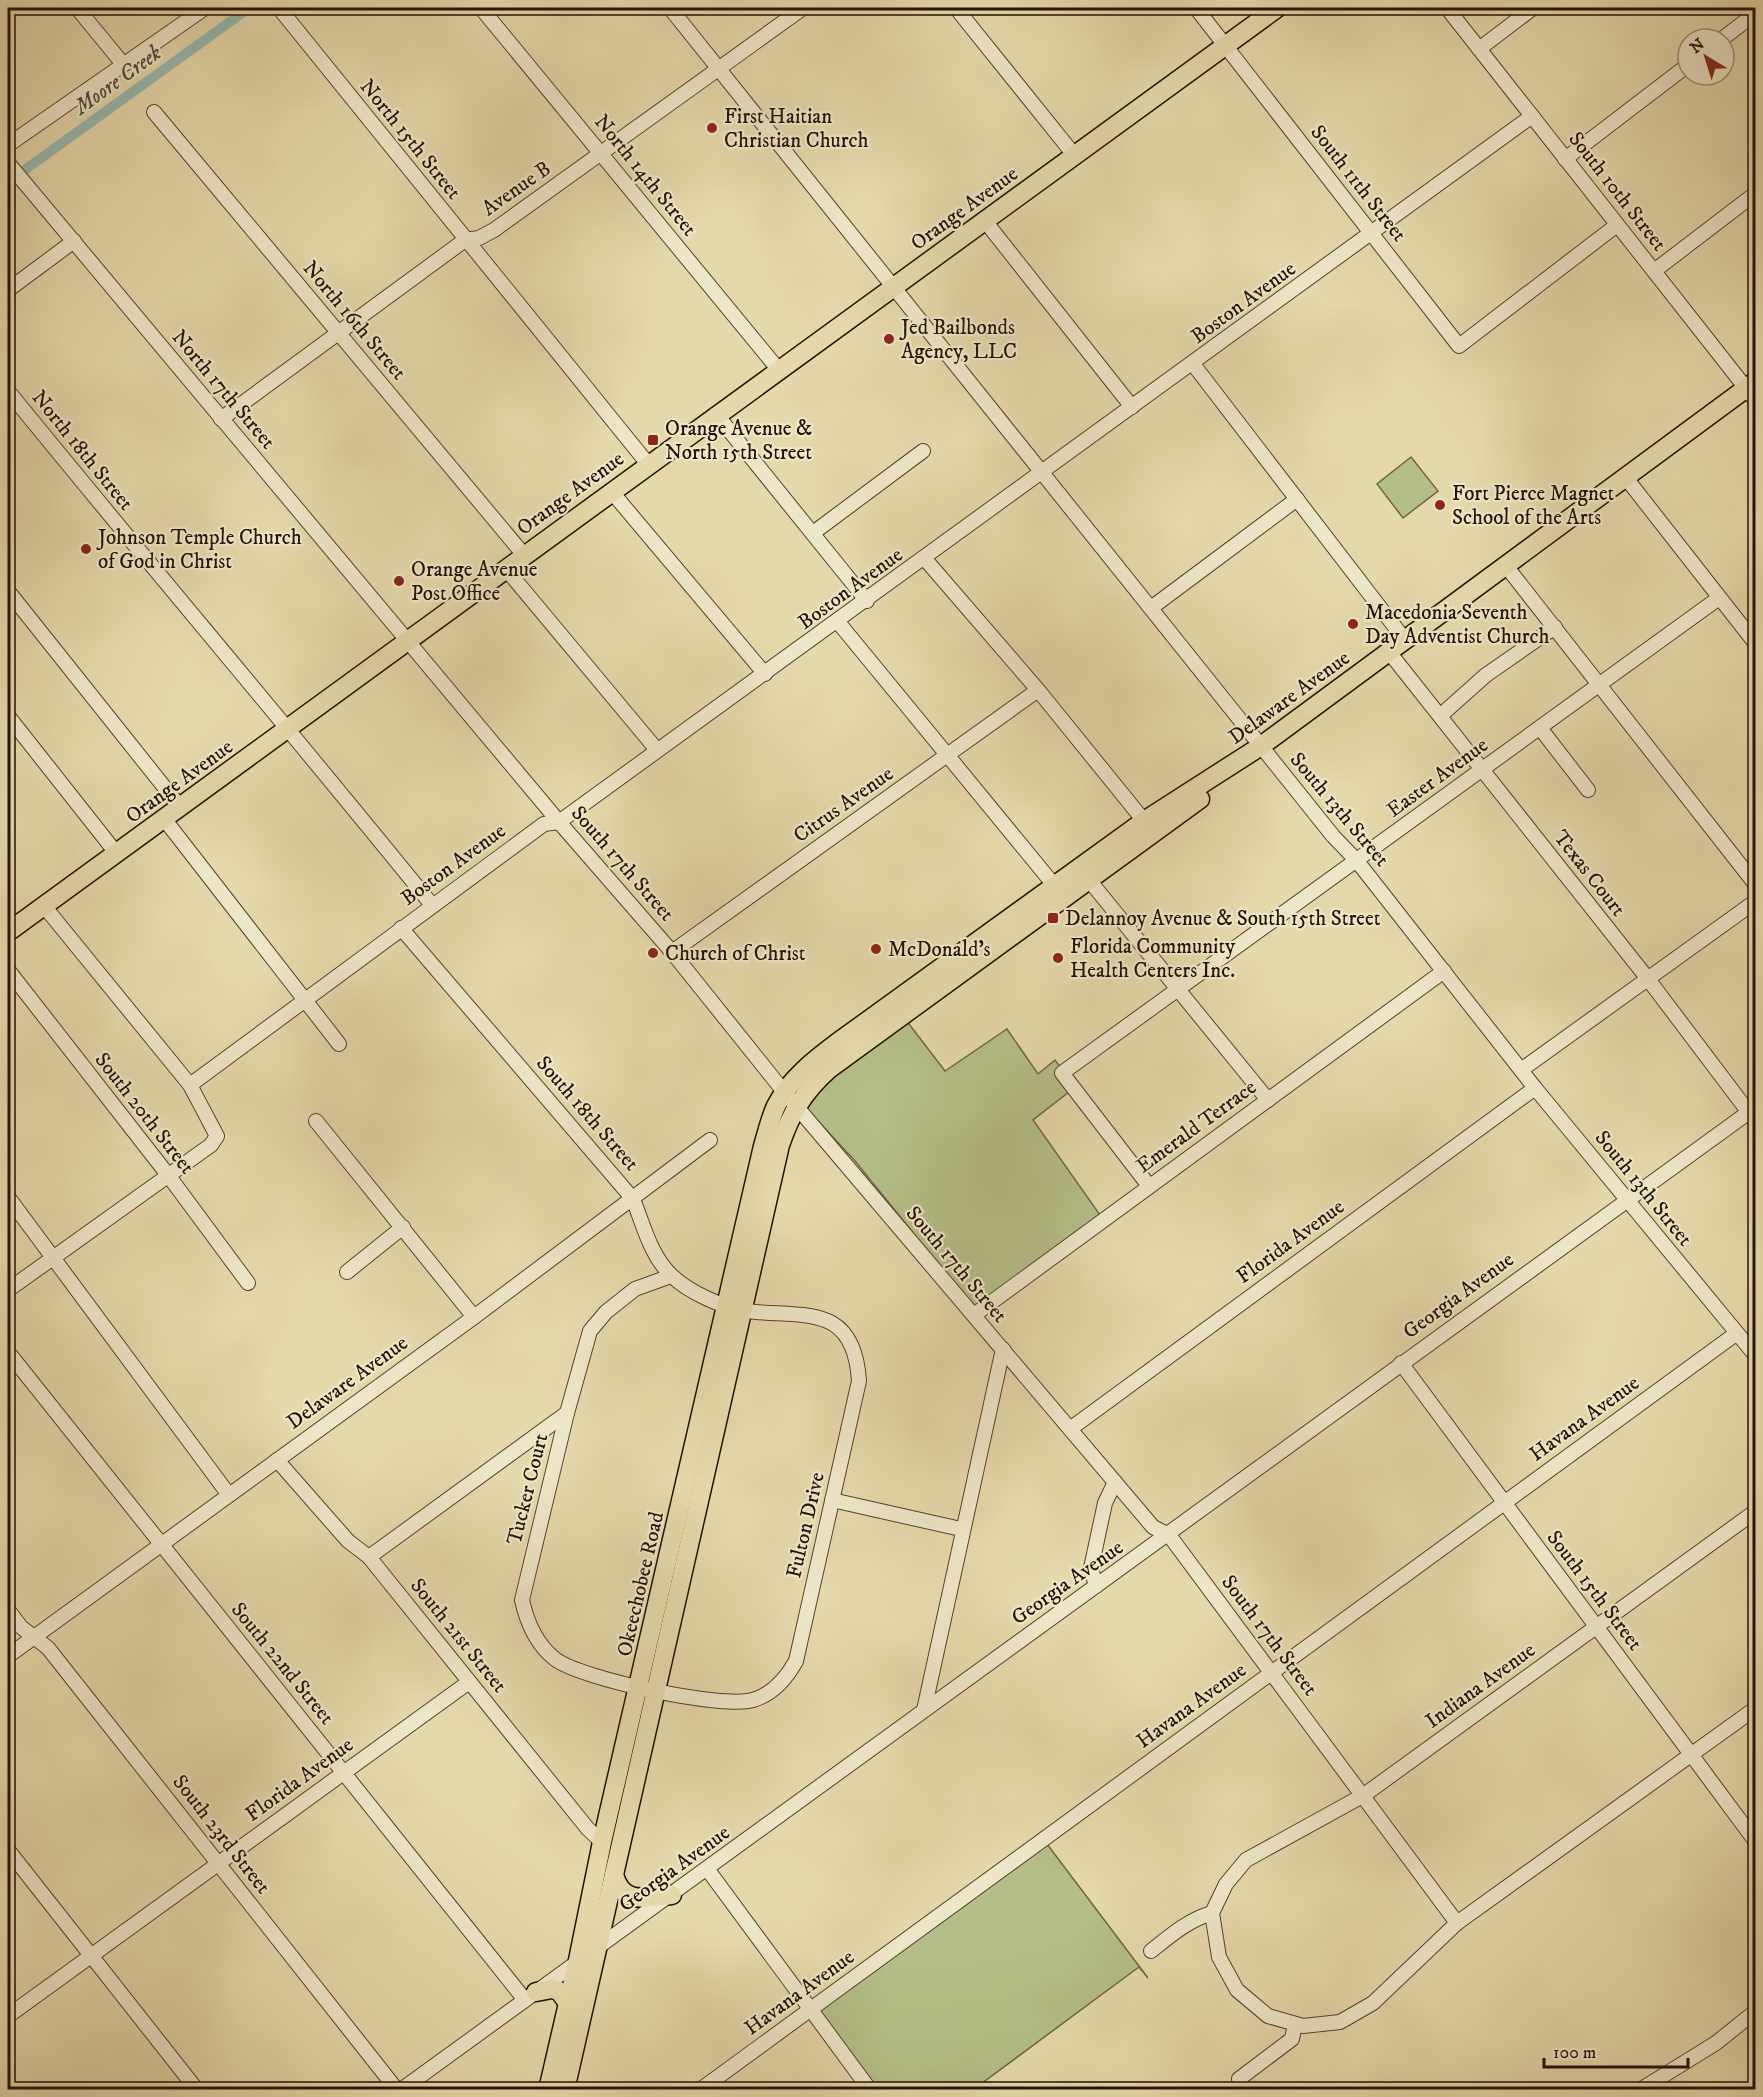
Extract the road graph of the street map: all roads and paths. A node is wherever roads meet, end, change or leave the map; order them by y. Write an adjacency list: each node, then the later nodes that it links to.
1 (77, 8): 16 (street)
2 (205, 8): 16 (street)
3 (279, 8): 30 (street, North 15th Street)
4 (481, 8): 22 (street, North 14th Street)
5 (670, 8): 17 (street, South 13th Street)
6 (803, 8): 17 (street, Avenue B)
7 (956, 8): 23 (street)
8 (1196, 8): 14 (street, South 11th Street)
9 (1277, 8): 14 (main road, Orange Avenue)
10 (1447, 8): 15 (street, South 10th Street)
11 (1533, 8): 15 (street)
12 (1755, 13): 13 (street)
13 (1736, 28)
14 (1226, 46): 23 (main road, Orange Avenue); 29 (street, South 11th Street)
15 (1479, 49): 20 (street, South 10th Street)
16 (123, 64): 21 (street)
17 (718, 66): 22 (street, Avenue B); 33 (street, South 13th Street)
18 (1676, 74): 24 (street)
19 (154, 112): 35 (street, North 16th Street)
20 (1532, 116): 24 (street, South 10th Street); 29 (street, Boston Avenue)
21 (8, 145)
22 (602, 153): 30 (street, Avenue B); 37 (street, North 14th Street)
23 (1075, 156): 27 (main road, Orange Avenue)
24 (1565, 159): 28 (street, South 10th Street)
25 (8, 164): 31 (street, North 17th Street)
26 (1755, 193): 32 (street)
27 (985, 221): 33 (main road, Orange Avenue); 40 (street)
28 (1617, 225): 29 (street, South 11th Street); 32 (street, South 10th Street)
29 (1371, 234): 36 (street, Boston Avenue)
30 (465, 240): 35 (street, Avenue B); 44 (street, North 15th Street)
31 (74, 241): 34 (street); 42 (street, North 17th Street)
32 (1654, 272): 39 (street, South 10th Street)
33 (895, 286): 37 (main road, Orange Avenue); 45 (street, South 13th Street)
34 (8, 290)
35 (337, 332): 42 (street, Avenue B); 50 (street, North 16th Street)
36 (1193, 364): 40 (street, Boston Avenue); 48 (street)
37 (778, 369): 41 (main road, Orange Avenue)
38 (8, 390): 70 (street, North 18th Street)
39 (1752, 390): 46 (main road, Delaware Avenue)
40 (1132, 407): 45 (street, Boston Avenue)
41 (716, 414): 44 (main road, Orange Avenue); 49 (street)
42 (221, 419): 61 (street, North 17th Street)
43 (923, 451): 49 (street)
44 (648, 464): 47 (main road, Orange Avenue)
45 (1044, 473): 51 (street, Boston Avenue); 57 (street, South 13th Street)
46 (1626, 478): 52 (main road, Delaware Avenue); 55 (street)
47 (611, 490): 50 (main road, Orange Avenue); 64 (street)
48 (1297, 500): 57 (street); 60 (street)
49 (813, 533): 56 (street)
50 (525, 555): 53 (main road, Orange Avenue)
51 (925, 559): 56 (street, Boston Avenue); 66 (street)
52 (1506, 566): 59 (street); 60 (main road, Delaware Avenue)
53 (506, 568): 61 (main road, Orange Avenue); 72 (street)
54 (9, 597): 76 (street)
55 (1719, 598): 62 (street); 65 (street, Easter Avenue)
56 (867, 601): 58 (street, Boston Avenue)
57 (1151, 608): 71 (street, South 13th Street)
58 (838, 622): 64 (street, Boston Avenue); 73 (street)
59 (1556, 627): 65 (street); 68 (street)
60 (1405, 640): 63 (main road, Delaware Avenue)
61 (409, 642): 70 (main road, Orange Avenue); 78 (street, South 17th Street)
62 (1755, 644)
63 (1389, 651): 68 (street, Texas Court); 71 (main road, Delaware Avenue)
64 (765, 674): 72 (street, Boston Avenue)
65 (1600, 684): 69 (street, Easter Avenue); 84 (street)
66 (1038, 690): 73 (street, Citrus Avenue); 79 (street)
67 (8, 716): 80 (street)
68 (1440, 716): 74 (street, Texas Court)
69 (1540, 728): 74 (street, Easter Avenue); 75 (street)
70 (289, 729): 76 (main road, Orange Avenue); 86 (street)
71 (1261, 746): 79 (main road, Delaware Avenue); 81 (street, South 13th Street)
72 (657, 750): 78 (street, Boston Avenue)
73 (947, 756): 83 (street); 90 (street, Citrus Avenue)
74 (1482, 770): 81 (street, Easter Avenue); 93 (street, Texas Court)
75 (1588, 790)
76 (181, 808): 77 (main road, Orange Avenue)
77 (165, 820): 80 (main road, Orange Avenue); 95 (street)
78 (559, 822): 86 (street, Boston Avenue); 90 (street, South 17th Street)
79 (1149, 827): 82 (main road, Delaware Avenue); 83 (main road, Delaware Avenue)
80 (117, 854): 87 (main road, Orange Avenue)
81 (1357, 861): 92 (street, South 13th Street); 94 (street, Easter Avenue)
82 (1089, 880): 94 (street); 100 (main road, Delaware Avenue)
83 (1054, 885): 100 (main road, Delaware Avenue)
84 (1755, 885)
85 (1755, 901): 93 (street)
86 (432, 905): 88 (street, Boston Avenue)
87 (44, 906): 89 (main road, Orange Avenue); 98 (street)
88 (401, 928): 95 (street, Boston Avenue); 108 (street, South 18th Street)
89 (8, 932)
90 (672, 952): 100 (street, South 17th Street)
91 (8, 970): 105 (street, South 20th Street)
92 (1444, 971): 97 (street, South 13th Street); 101 (street, Emerald Terrace)
93 (1648, 979): 97 (street); 102 (street, Texas Court)
94 (1176, 989): 101 (street); 106 (street, Easter Avenue)
95 (305, 999): 96 (street); 98 (street, Boston Avenue)
96 (339, 1044)
97 (1521, 1070): 99 (street, South 13th Street)
98 (190, 1085): 105 (street)
99 (1535, 1088): 109 (street, South 13th Street); 125 (street, Florida Avenue)
100 (790, 1099): 116 (main road, Okeechobee Road); 117 (street, South 17th Street)
101 (1268, 1100): 106 (street, Emerald Terrace)
102 (1753, 1114): 109 (street, Georgia Avenue)
103 (316, 1121): 110 (street)
104 (710, 1140): 108 (street, Delaware Avenue)
105 (168, 1175): 111 (street); 114 (street, South 20th Street)
106 (1149, 1186): 117 (street, Emerald Terrace)
107 (8, 1197): 111 (street)
108 (633, 1199): 113 (street, South 18th Street); 118 (street, Delaware Avenue)
109 (1626, 1199): 119 (street, South 13th Street); 123 (street, Georgia Avenue)
110 (403, 1227): 112 (street); 118 (street)
111 (55, 1258): 115 (street); 128 (street)
112 (347, 1272)
113 (671, 1276): 116 (street, South 18th Street); 124 (street, Tucker Court)
114 (248, 1283)
115 (8, 1290)
116 (736, 1308): 129 (street, Fulton Drive); 143 (main road, Okeechobee Road)
117 (974, 1315): 120 (street, South 17th Street)
118 (474, 1317): 126 (street, Delaware Avenue)
119 (1737, 1333): 122 (street, South 13th Street); 130 (street, Havana Avenue)
120 (1003, 1350): 125 (street, South 17th Street); 132 (street)
121 (8, 1352): 134 (street, South 22nd Street)
122 (1755, 1356)
123 (1401, 1363): 130 (street, South 15th Street); 133 (street, Georgia Avenue)
124 (567, 1413): 135 (street); 143 (street, Tucker Court)
125 (1070, 1429): 127 (street, South 17th Street)
126 (277, 1460): 128 (street, Delaware Avenue); 135 (street, South 21st Street)
127 (1115, 1482): 133 (street, South 17th Street); 136 (street)
128 (229, 1495): 134 (street, Delaware Avenue)
129 (832, 1500): 132 (street); 143 (street, Fulton Drive)
130 (1504, 1502): 138 (street, South 15th Street); 141 (street, Havana Avenue)
131 (1755, 1511): 138 (street, Indiana Avenue)
132 (962, 1529): 145 (street)
133 (1169, 1535): 136 (street, Georgia Avenue); 141 (street, South 17th Street)
134 (161, 1545): 139 (street, Delaware Avenue); 147 (street, South 22nd Street)
135 (369, 1557): 142 (street, South 21st Street)
136 (1096, 1586): 145 (street, Georgia Avenue)
137 (8, 1610): 139 (street, South 23rd Street)
138 (1596, 1627): 146 (street, South 15th Street); 148 (street, Indiana Avenue)
139 (35, 1636): 140 (street, Delaware Avenue); 152 (street, South 23rd Street)
140 (8, 1656)
141 (1272, 1671): 148 (street, South 17th Street); 164 (street, Havana Avenue)
142 (469, 1682): 147 (street, Florida Avenue); 149 (street, South 21st Street)
143 (648, 1689): 149 (main road, Okeechobee Road); 154 (main road, Okeechobee Road)
144 (1755, 1708): 146 (street)
145 (924, 1710): 153 (street, Georgia Avenue)
146 (1692, 1756): 150 (street, South 15th Street); 157 (street)
147 (345, 1773): 152 (street, Florida Avenue); 162 (street, South 22nd Street)
148 (1364, 1795): 156 (street, Indiana Avenue); 157 (street, South 17th Street)
149 (602, 1842): 161 (main road, Okeechobee Road)
150 (1755, 1842)
151 (8, 1850): 160 (street)
152 (218, 1863): 160 (street, Florida Avenue); 170 (street, South 23rd Street)
153 (708, 1870): 155 (street, Georgia Avenue); 164 (street)
154 (614, 1875): 155 (main road); 158 (main road, Okeechobee Road)
155 (672, 1895): 158 (street, Georgia Avenue)
156 (1212, 1913): 159 (street); 167 (street)
157 (1457, 1923): 167 (street)
158 (595, 1950): 161 (street, Georgia Avenue); 172 (main road, Okeechobee Road)
159 (1151, 1951)
160 (92, 1956): 166 (street, Florida Avenue); 169 (street)
161 (578, 1960): 162 (street, Georgia Avenue); 163 (main road, Okeechobee Road)
162 (531, 1996): 163 (main road); 170 (street, Georgia Avenue)
163 (568, 2003): 171 (main road, Okeechobee Road)
164 (811, 2010): 173 (street, Havana Avenue); 174 (street)
165 (1755, 2011): 175 (street)
166 (8, 2016)
167 (1295, 2024): 168 (street)
168 (1239, 2079)
169 (196, 2090)
170 (399, 2090)
171 (548, 2090)
172 (565, 2090)
173 (700, 2090)
174 (870, 2090)
175 (1640, 2090)

